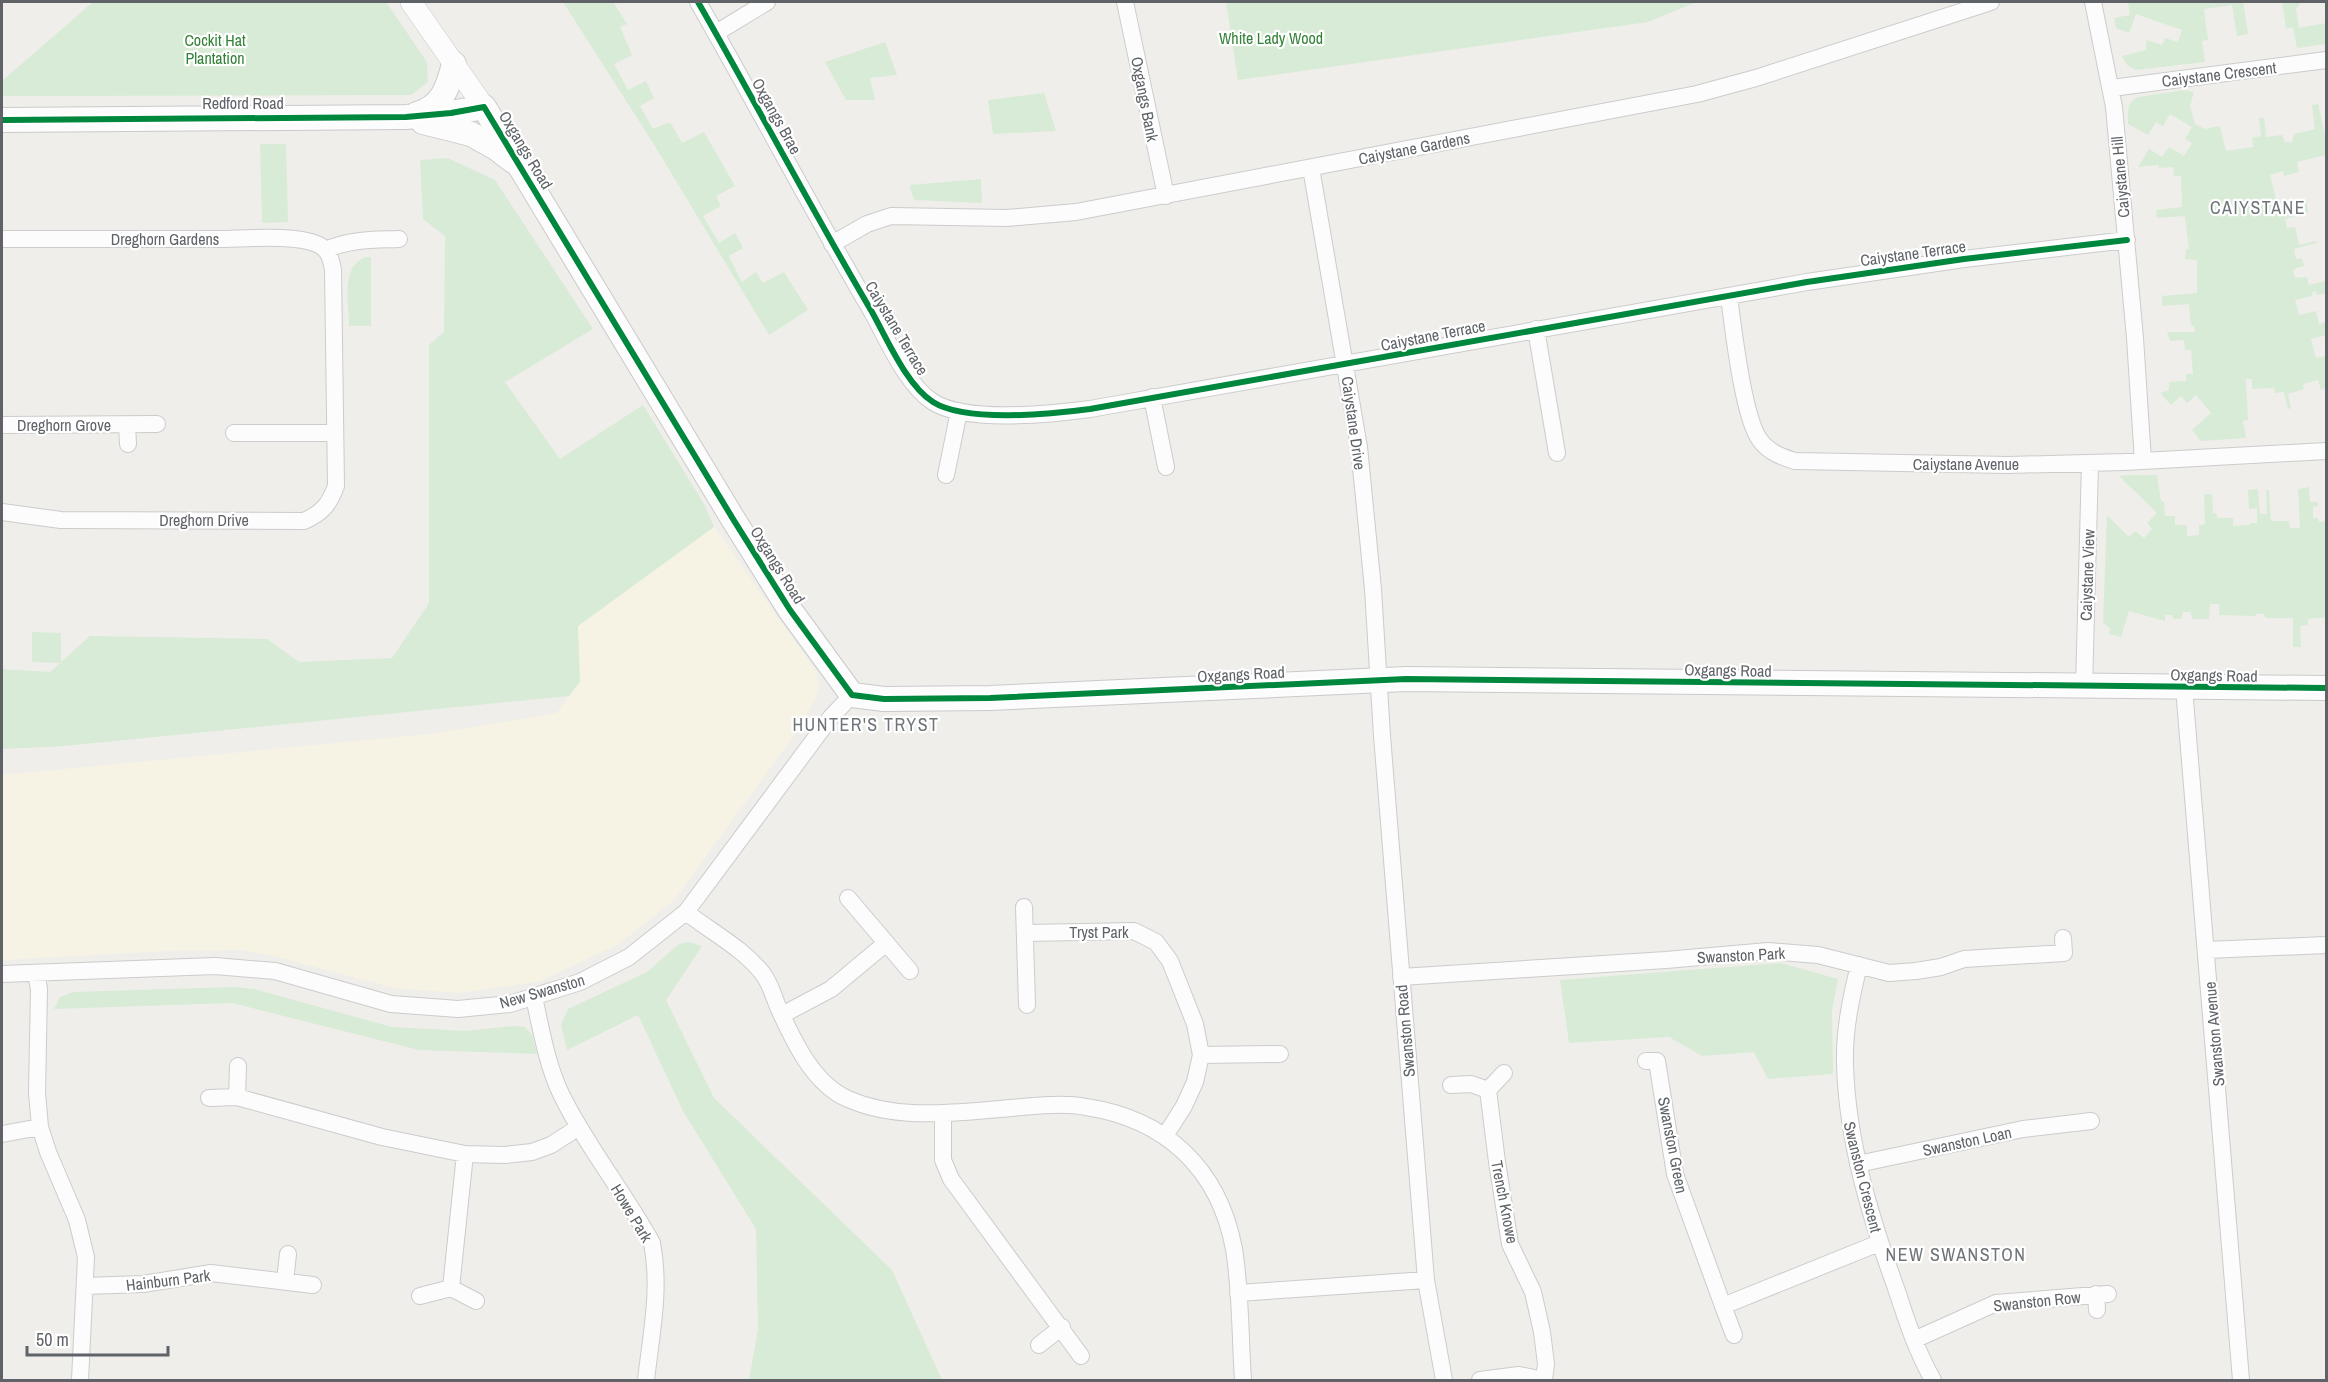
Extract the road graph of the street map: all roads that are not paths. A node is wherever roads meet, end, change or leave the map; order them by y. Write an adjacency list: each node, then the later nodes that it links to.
1 (411, 2): 8 (street)
2 (699, 2): 7 (street, Oxgangs Brae)
3 (766, 2): 7 (street)
4 (1125, 2): 16 (street, Oxgangs Bank)
5 (1991, 2): 15 (street, Caiystane Gardens)
6 (2093, 2): 10 (street, Caiystane Hill)
7 (716, 33): 20 (street, Oxgangs Brae)
8 (454, 64): 11 (street); 12 (main road)
9 (2325, 66): 10 (street, Caiystane Crescent)
10 (2112, 88): 19 (street, Caiystane Hill)
11 (484, 107): 12 (main road, Redford Road); 14 (main road, Oxgangs Road)
12 (406, 117): 13 (main road, Redford Road); 14 (main road)
13 (2, 120)
14 (520, 167): 44 (main road, Oxgangs Road)
15 (1311, 168): 16 (street, Caiystane Gardens); 24 (street, Caiystane Drive)
16 (1166, 196): 20 (street, Caiystane Gardens)
17 (2, 239): 21 (street, Dreghorn Gardens)
18 (399, 239): 21 (street)
19 (2127, 240): 22 (street, Caiystane Terrace); 35 (street, Caiystane Hill)
20 (832, 244): 26 (street, Caiystane Terrace)
21 (327, 250): 31 (street, Dreghorn Drive)
22 (1729, 296): 23 (street, Caiystane Terrace); 36 (street, Caiystane Avenue)
23 (1536, 329): 24 (street, Caiystane Terrace); 34 (street)
24 (1345, 365): 25 (street, Caiystane Terrace); 40 (street, Caiystane Drive)
25 (1152, 397): 26 (street, Caiystane Terrace); 37 (street)
26 (959, 411): 38 (street)
27 (157, 424): 28 (street, Dreghorn Grove)
28 (127, 425): 29 (street, Dreghorn Grove); 32 (street, Dreghorn Grove)
29 (2, 426)
30 (234, 433): 31 (street)
31 (335, 433): 39 (street, Dreghorn Drive)
32 (128, 444)
33 (2326, 451): 35 (street, Caiystane Avenue)
34 (1557, 453)
35 (2143, 461): 36 (street, Caiystane Avenue)
36 (2090, 463): 41 (street, Caiystane View)
37 (1166, 467)
38 (946, 475)
39 (2, 512)
40 (1379, 680): 41 (main road, Oxgangs Road); 44 (main road, Oxgangs Road); 57 (street, Swanston Road)
41 (2084, 688): 42 (main road, Oxgangs Road)
42 (2184, 688): 43 (main road, Oxgangs Road); 52 (street, Swanston Avenue)
43 (2326, 688)
44 (852, 695): 47 (street, New Swanston)
45 (848, 898): 50 (street)
46 (1024, 907): 48 (street)
47 (686, 912): 58 (street, New Swanston); 60 (street)
48 (1025, 933): 59 (street); 61 (street, Tryst Park)
49 (2063, 938): 53 (street, Swanston Park)
50 (885, 944): 54 (street); 60 (street)
51 (2326, 945): 52 (street)
52 (2207, 950): 102 (street, Swanston Avenue)
53 (1859, 965): 57 (street, Swanston Park); 77 (street, Swanston Crescent)
54 (910, 971)
55 (36, 973): 56 (street, New Swanston); 58 (street, New Swanston); 71 (street)
56 (2, 974)
57 (1401, 977): 80 (street, Swanston Road)
58 (534, 997): 72 (street, Howe Park)
59 (1027, 1005)
60 (782, 1015): 70 (street)
61 (1201, 1054): 62 (street); 75 (street, Tryst Park)
62 (1280, 1054)
63 (1646, 1061): 89 (street, Swanston Green)
64 (238, 1066): 68 (street)
65 (1504, 1073): 67 (street)
66 (1451, 1085): 67 (street)
67 (1488, 1090): 100 (street, Trench Knowe)
68 (237, 1097): 69 (street); 76 (street)
69 (209, 1098)
70 (943, 1113): 75 (street); 90 (street)
71 (40, 1127): 74 (street); 83 (street)
72 (579, 1127): 76 (street); 96 (street, Howe Park)
73 (2082, 1127): 77 (street, Swanston Loan)
74 (2, 1134)
75 (1165, 1136): 85 (street)
76 (465, 1154): 84 (street)
77 (1858, 1164): 78 (street, Swanston Crescent)
78 (1879, 1243): 89 (street); 92 (street, Swanston Crescent)
79 (288, 1254): 81 (street)
80 (1426, 1280): 85 (street); 98 (street, Swanston Road)
81 (285, 1281): 82 (street, Hainburn Park); 83 (street, Hainburn Park)
82 (313, 1285)
83 (86, 1286): 95 (street)
84 (451, 1288): 86 (street); 88 (street)
85 (1238, 1293): 97 (street)
86 (420, 1296)
87 (2100, 1299): 92 (street, Swanston Row)
88 (476, 1301)
89 (1723, 1306): 91 (street, Swanston Green)
90 (1062, 1327): 93 (street); 94 (street)
91 (1734, 1335)
92 (1914, 1340): 101 (street, Swanston Crescent)
93 (1039, 1345)
94 (1081, 1356)
95 (80, 1380)
96 (646, 1380)
97 (1243, 1380)
98 (1444, 1380)
99 (1480, 1380): 100 (street)
100 (1544, 1380)
101 (1933, 1380)
102 (2241, 1380)

